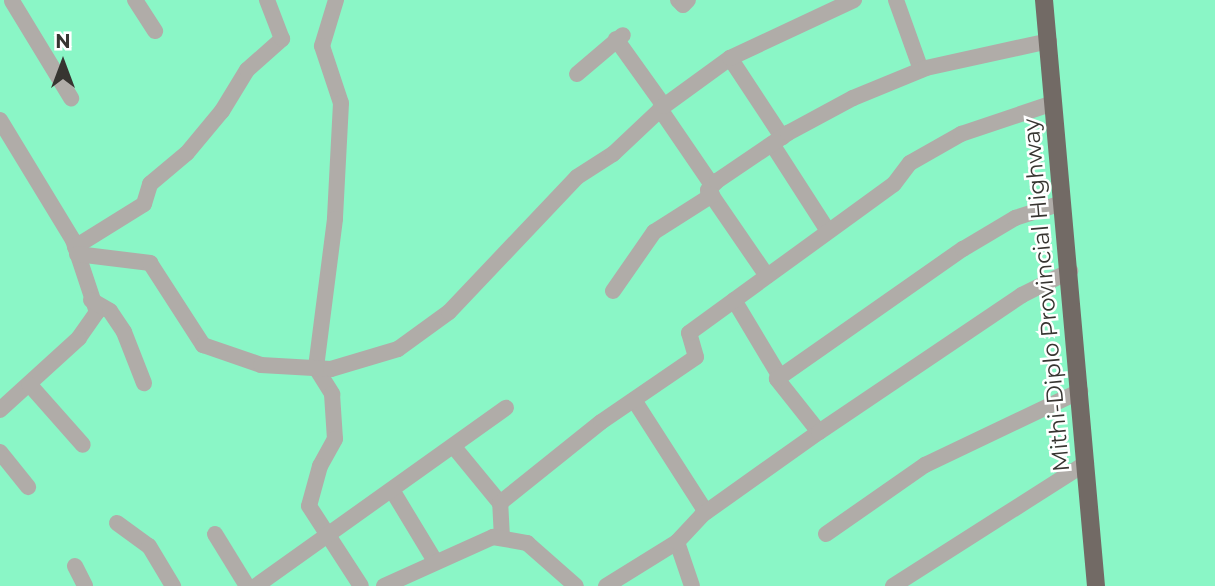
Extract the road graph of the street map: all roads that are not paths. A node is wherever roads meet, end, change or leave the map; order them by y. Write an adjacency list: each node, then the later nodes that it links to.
1 (135, 0): 11 (street)
2 (267, 0): 24 (street)
3 (336, 0): 30 (street)
4 (678, 0): 5 (street)
5 (688, 0)
6 (854, 0): 10 (street)
7 (896, 0): 14 (street)
8 (1044, 0): 12 (main road, Mithi-Diplo Provincial Highway)
9 (9, 4): 16 (street)
10 (813, 7): 13 (street)
11 (155, 31)
12 (1049, 41): 14 (street); 17 (main road, Mithi-Diplo Provincial Highway)
13 (730, 58): 18 (street); 20 (street)
14 (921, 70): 20 (street)
15 (577, 74): 18 (street)
16 (71, 98)
17 (1052, 103): 22 (main road, Mithi-Diplo Provincial Highway); 23 (street)
18 (662, 107): 21 (street); 30 (street)
19 (0, 120): 24 (street)
20 (777, 140): 21 (street); 23 (street)
21 (712, 190): 26 (street); 27 (street)
22 (1062, 203): 25 (main road, Mithi-Diplo Provincial Highway); 31 (street)
23 (828, 231): 26 (street)
24 (76, 251): 28 (street); 30 (street)
25 (1070, 271): 34 (main road, Mithi-Diplo Provincial Highway); 38 (street)
26 (767, 276): 29 (street)
27 (613, 291)
28 (91, 300): 32 (street); 33 (street)
29 (734, 300): 31 (street); 35 (street)
30 (316, 368): 48 (street)
31 (780, 377): 38 (street)
32 (144, 383)
33 (29, 384): 37 (street); 39 (street)
34 (1080, 391): 42 (main road, Mithi-Diplo Provincial Highway); 50 (street)
35 (634, 400): 45 (street); 46 (street)
36 (506, 408): 40 (street)
37 (0, 410)
38 (819, 432): 46 (street)
39 (83, 445)
40 (454, 447): 44 (street); 45 (street)
41 (0, 452): 43 (street)
42 (1086, 463): 64 (street); 65 (main road, Mithi-Diplo Provincial Highway)
43 (28, 487)
44 (392, 490): 48 (street); 53 (street)
45 (500, 503): 51 (street)
46 (706, 512): 52 (street)
47 (117, 523): 56 (street)
48 (327, 533): 58 (street); 59 (street)
49 (215, 534): 57 (street)
50 (826, 534)
51 (502, 538): 53 (street); 61 (street)
52 (677, 542): 62 (street); 63 (street)
53 (435, 561): 60 (street)
54 (75, 566): 55 (street)
55 (85, 586)
56 (173, 586)
57 (247, 586)
58 (256, 586)
59 (361, 586)
60 (384, 586)
61 (576, 586)
62 (606, 586)
63 (692, 586)
64 (893, 586)
65 (1097, 586)

